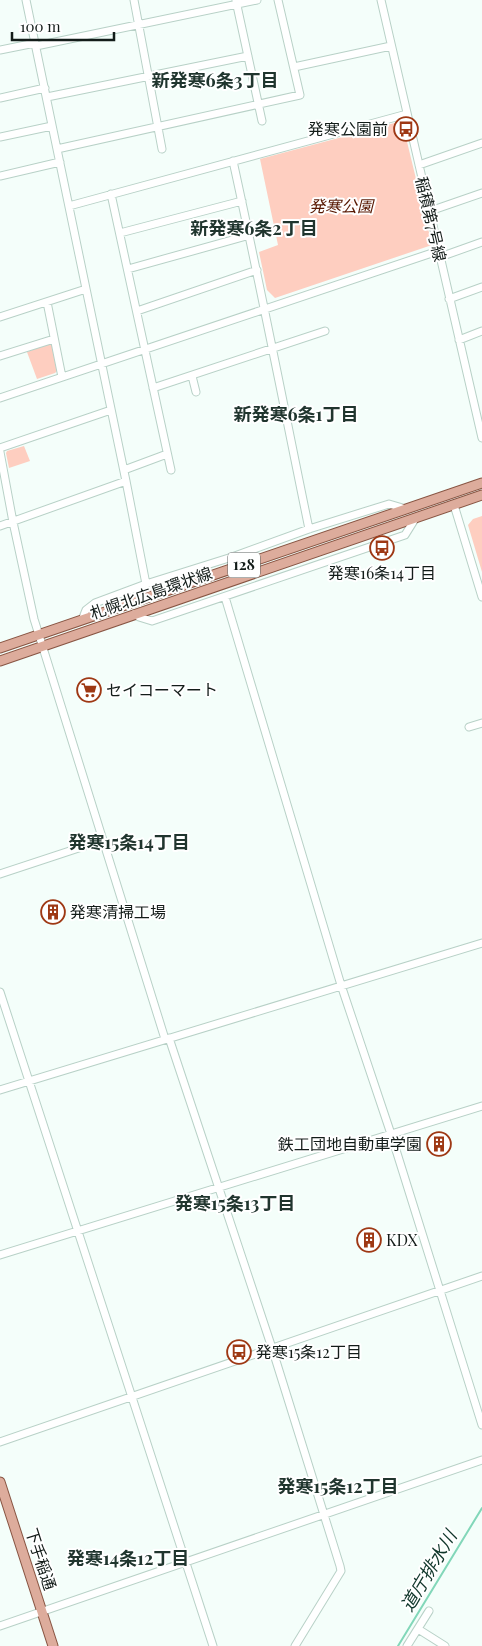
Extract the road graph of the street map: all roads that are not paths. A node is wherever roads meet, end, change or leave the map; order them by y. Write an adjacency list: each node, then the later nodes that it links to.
1 (26, 0): 8 (street)
2 (134, 0): 7 (street)
3 (257, 0): 6 (street)
4 (278, 0): 12 (street)
5 (381, 0): 9 (street, 稲積第7号線)
6 (236, 2): 7 (street); 11 (street)
7 (139, 25): 8 (street); 13 (street)
8 (36, 44): 10 (street); 14 (street)
9 (391, 46): 12 (street); 18 (street, 稲積第7号線)
10 (0, 50)
11 (248, 56): 13 (street); 17 (street)
12 (294, 67): 17 (street)
13 (149, 76): 15 (street); 21 (street)
14 (45, 88): 15 (street); 16 (street)
15 (46, 97): 20 (street)
16 (0, 98)
17 (258, 104): 19 (street); 21 (street)
18 (407, 114): 26 (street); 28 (street, 稲積第7号線)
19 (262, 120)
20 (52, 126): 22 (street); 24 (street)
21 (158, 126): 24 (street); 25 (street)
22 (0, 137)
23 (482, 143): 28 (street)
24 (57, 149): 27 (street)
25 (162, 149)
26 (234, 161): 31 (street); 32 (street)
27 (60, 162): 29 (street); 33 (street)
28 (419, 165): 34 (street, 稲積第7号線)
29 (0, 176)
30 (482, 193): 34 (street)
31 (111, 194): 33 (street); 35 (street)
32 (242, 201): 35 (street); 36 (street)
33 (69, 206): 42 (street)
34 (430, 211): 38 (street, 稲積第7号線)
35 (120, 233): 39 (street)
36 (250, 235): 39 (street); 40 (street)
37 (482, 242): 38 (street)
38 (439, 254): 43 (street, 稲積第7号線); 45 (street)
39 (128, 269): 46 (street)
40 (257, 270): 45 (street); 46 (street)
41 (482, 288): 43 (street)
42 (86, 289): 44 (street); 55 (street)
43 (449, 300): 51 (street, 稲積第7号線)
44 (46, 302): 47 (street); 50 (street)
45 (264, 309): 52 (street); 53 (street)
46 (137, 311): 53 (street)
47 (0, 317)
48 (325, 331): 52 (street)
49 (482, 331): 51 (street)
50 (54, 339): 54 (street); 57 (street)
51 (459, 340): 62 (street, 稲積第7号線)
52 (272, 349): 56 (street); 75 (street)
53 (145, 350): 55 (street); 58 (street)
54 (0, 356)
55 (102, 364): 57 (street); 61 (street)
56 (192, 376): 58 (street); 59 (street)
57 (62, 377): 60 (street)
58 (153, 388): 64 (street)
59 (196, 392)
60 (0, 398)
61 (111, 410): 63 (street); 65 (street)
62 (482, 438)
63 (0, 450): 73 (street)
64 (167, 454): 65 (street); 66 (street)
65 (124, 470): 67 (street)
66 (171, 470)
67 (126, 481): 73 (street); 76 (street)
68 (482, 483): 71 (main road, 札幌北広島環状線 / 128)
69 (482, 495): 70 (main road, 札幌北広島環状線 / 128)
70 (454, 505): 72 (main road, 札幌北広島環状線 / 128); 78 (street)
71 (406, 509): 75 (street); 80 (main road, 札幌北広島環状線 / 128)
72 (415, 519): 77 (street); 79 (main road, 札幌北広島環状線 / 128)
73 (13, 522): 74 (street); 81 (street)
74 (0, 526)
75 (309, 529): 76 (street)
76 (146, 584): 80 (street)
77 (225, 597): 79 (street); 90 (street)
78 (482, 597)
79 (134, 614): 82 (main road, 札幌北広島環状線 / 128)
80 (82, 620): 81 (main road, 札幌北広島環状線 / 128)
81 (39, 635): 82 (street); 83 (main road, 札幌北広島環状線 / 128)
82 (43, 646): 84 (main road, 札幌北広島環状線 / 128); 87 (street)
83 (0, 648)
84 (2, 662)
85 (482, 723): 86 (street)
86 (469, 727)
87 (103, 840): 88 (street); 92 (street)
88 (0, 874)
89 (482, 943): 90 (street)
90 (341, 985): 92 (street); 96 (street)
91 (0, 992): 93 (street)
92 (167, 1038): 93 (street); 97 (street)
93 (29, 1081): 94 (street); 98 (street)
94 (0, 1090)
95 (482, 1106): 96 (street)
96 (391, 1134): 97 (street); 101 (street)
97 (218, 1187): 98 (street); 102 (street)
98 (78, 1231): 99 (street); 103 (street)
99 (0, 1255)
100 (482, 1276): 101 (street)
101 (440, 1290): 102 (street); 104 (street)
102 (272, 1348): 103 (street); 108 (street)
103 (131, 1397): 105 (street); 109 (street)
104 (482, 1425)
105 (0, 1442)
106 (482, 1460): 108 (street)
107 (0, 1482): 111 (main road, 下手稲通)
108 (325, 1515): 109 (street); 116 (street)
109 (186, 1562): 111 (street); 115 (street)
110 (429, 1611): 113 (street)
111 (42, 1612): 112 (street); 114 (main road, 下手稲通)
112 (0, 1626)
113 (418, 1629): 117 (street); 118 (street)
114 (53, 1646)
115 (213, 1646)
116 (295, 1646)
117 (407, 1646)
118 (445, 1646)

